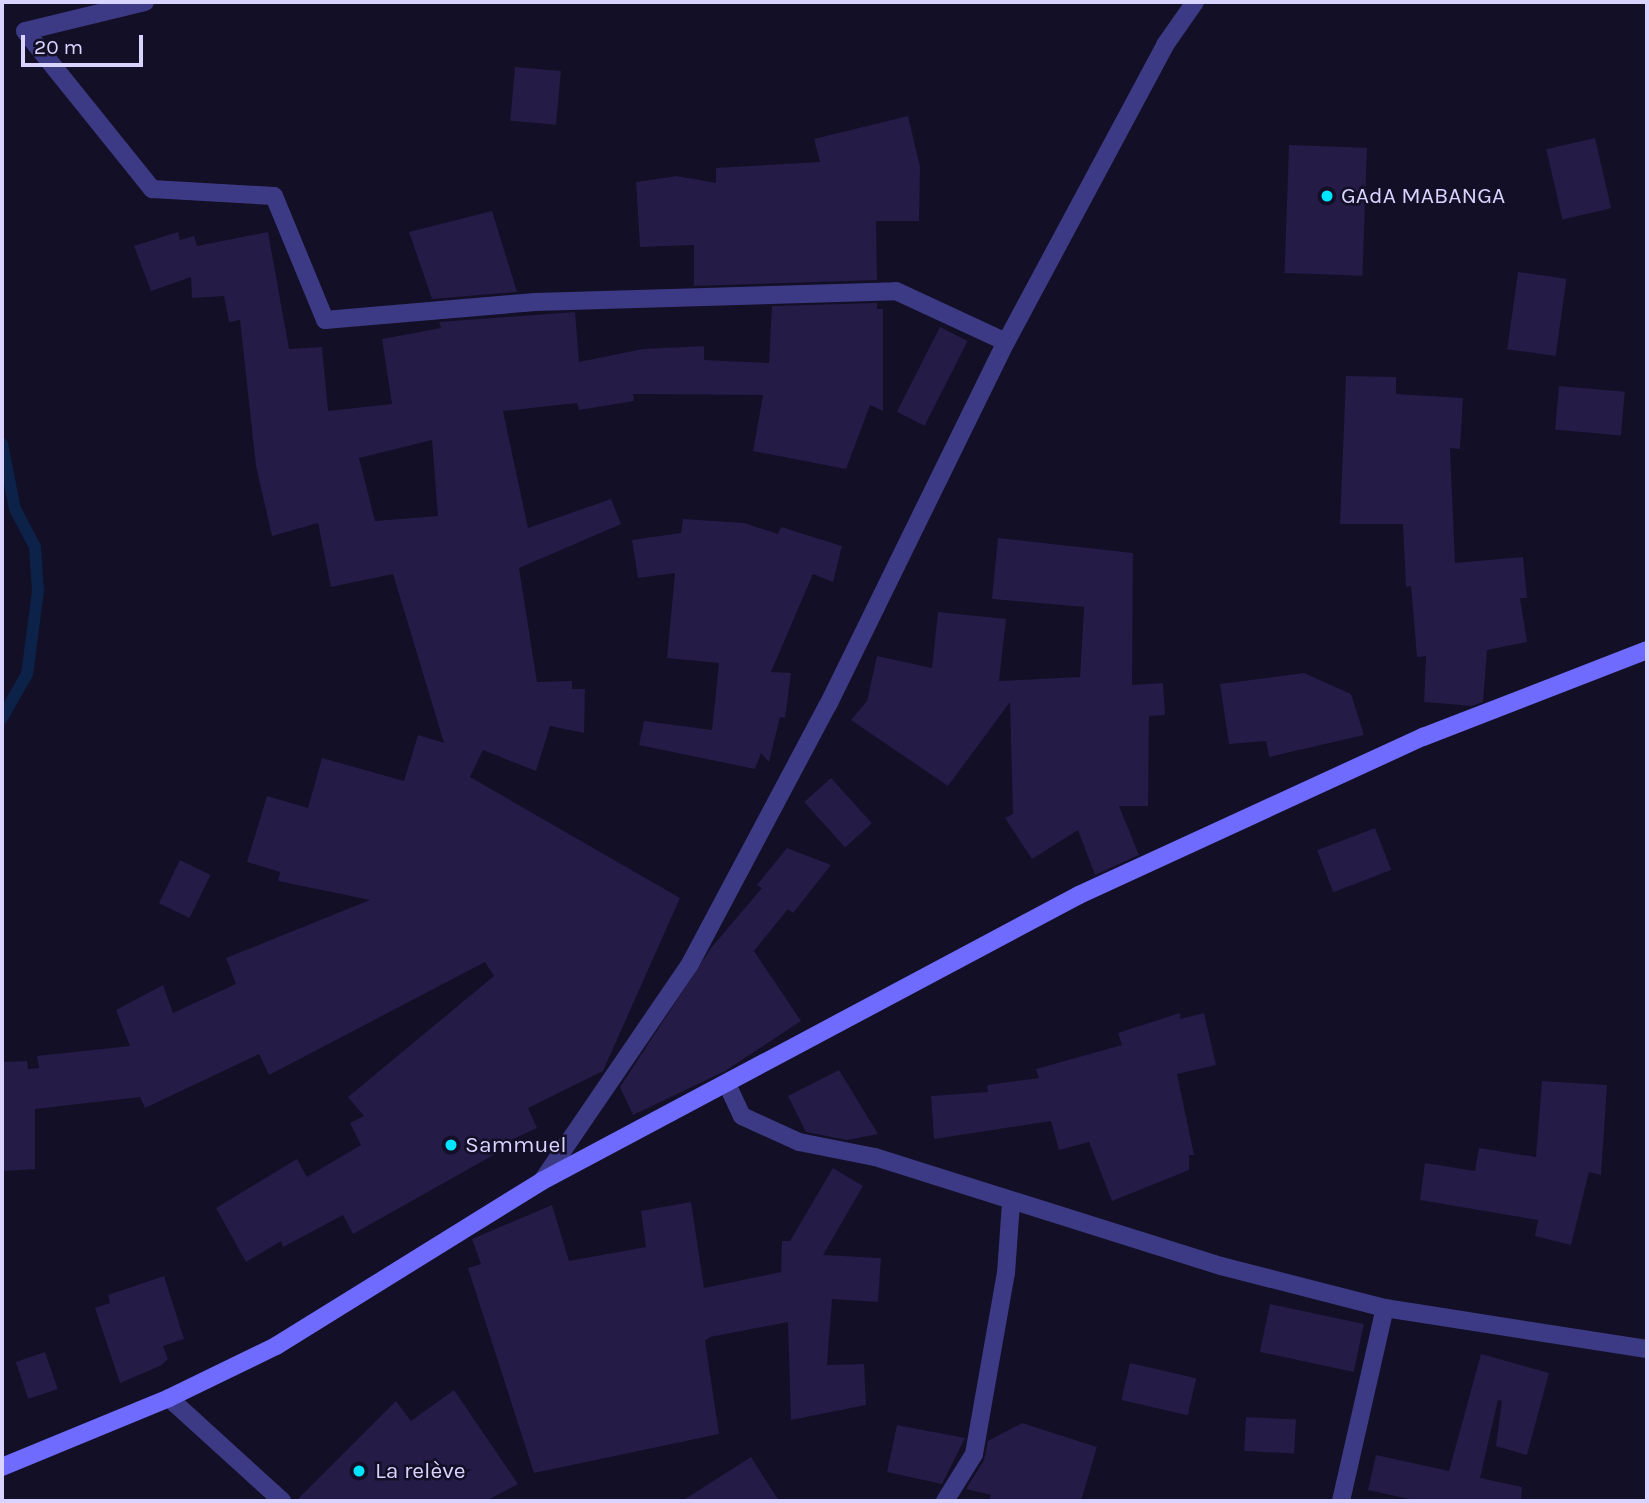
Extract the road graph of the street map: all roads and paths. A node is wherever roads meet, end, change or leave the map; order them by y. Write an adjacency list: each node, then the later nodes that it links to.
1 (145, 2): 3 (street)
2 (1195, 2): 3 (street)
3 (1006, 342): 6 (street)
4 (1647, 650): 5 (street)
5 (727, 1084): 6 (street); 7 (street)
6 (542, 1181): 10 (street)
7 (1011, 1203): 8 (street); 13 (street)
8 (1385, 1308): 9 (street); 14 (street)
9 (1647, 1349)
10 (169, 1398): 11 (street); 12 (street)
11 (2, 1467)
12 (282, 1501)
13 (945, 1501)
14 (1341, 1501)

